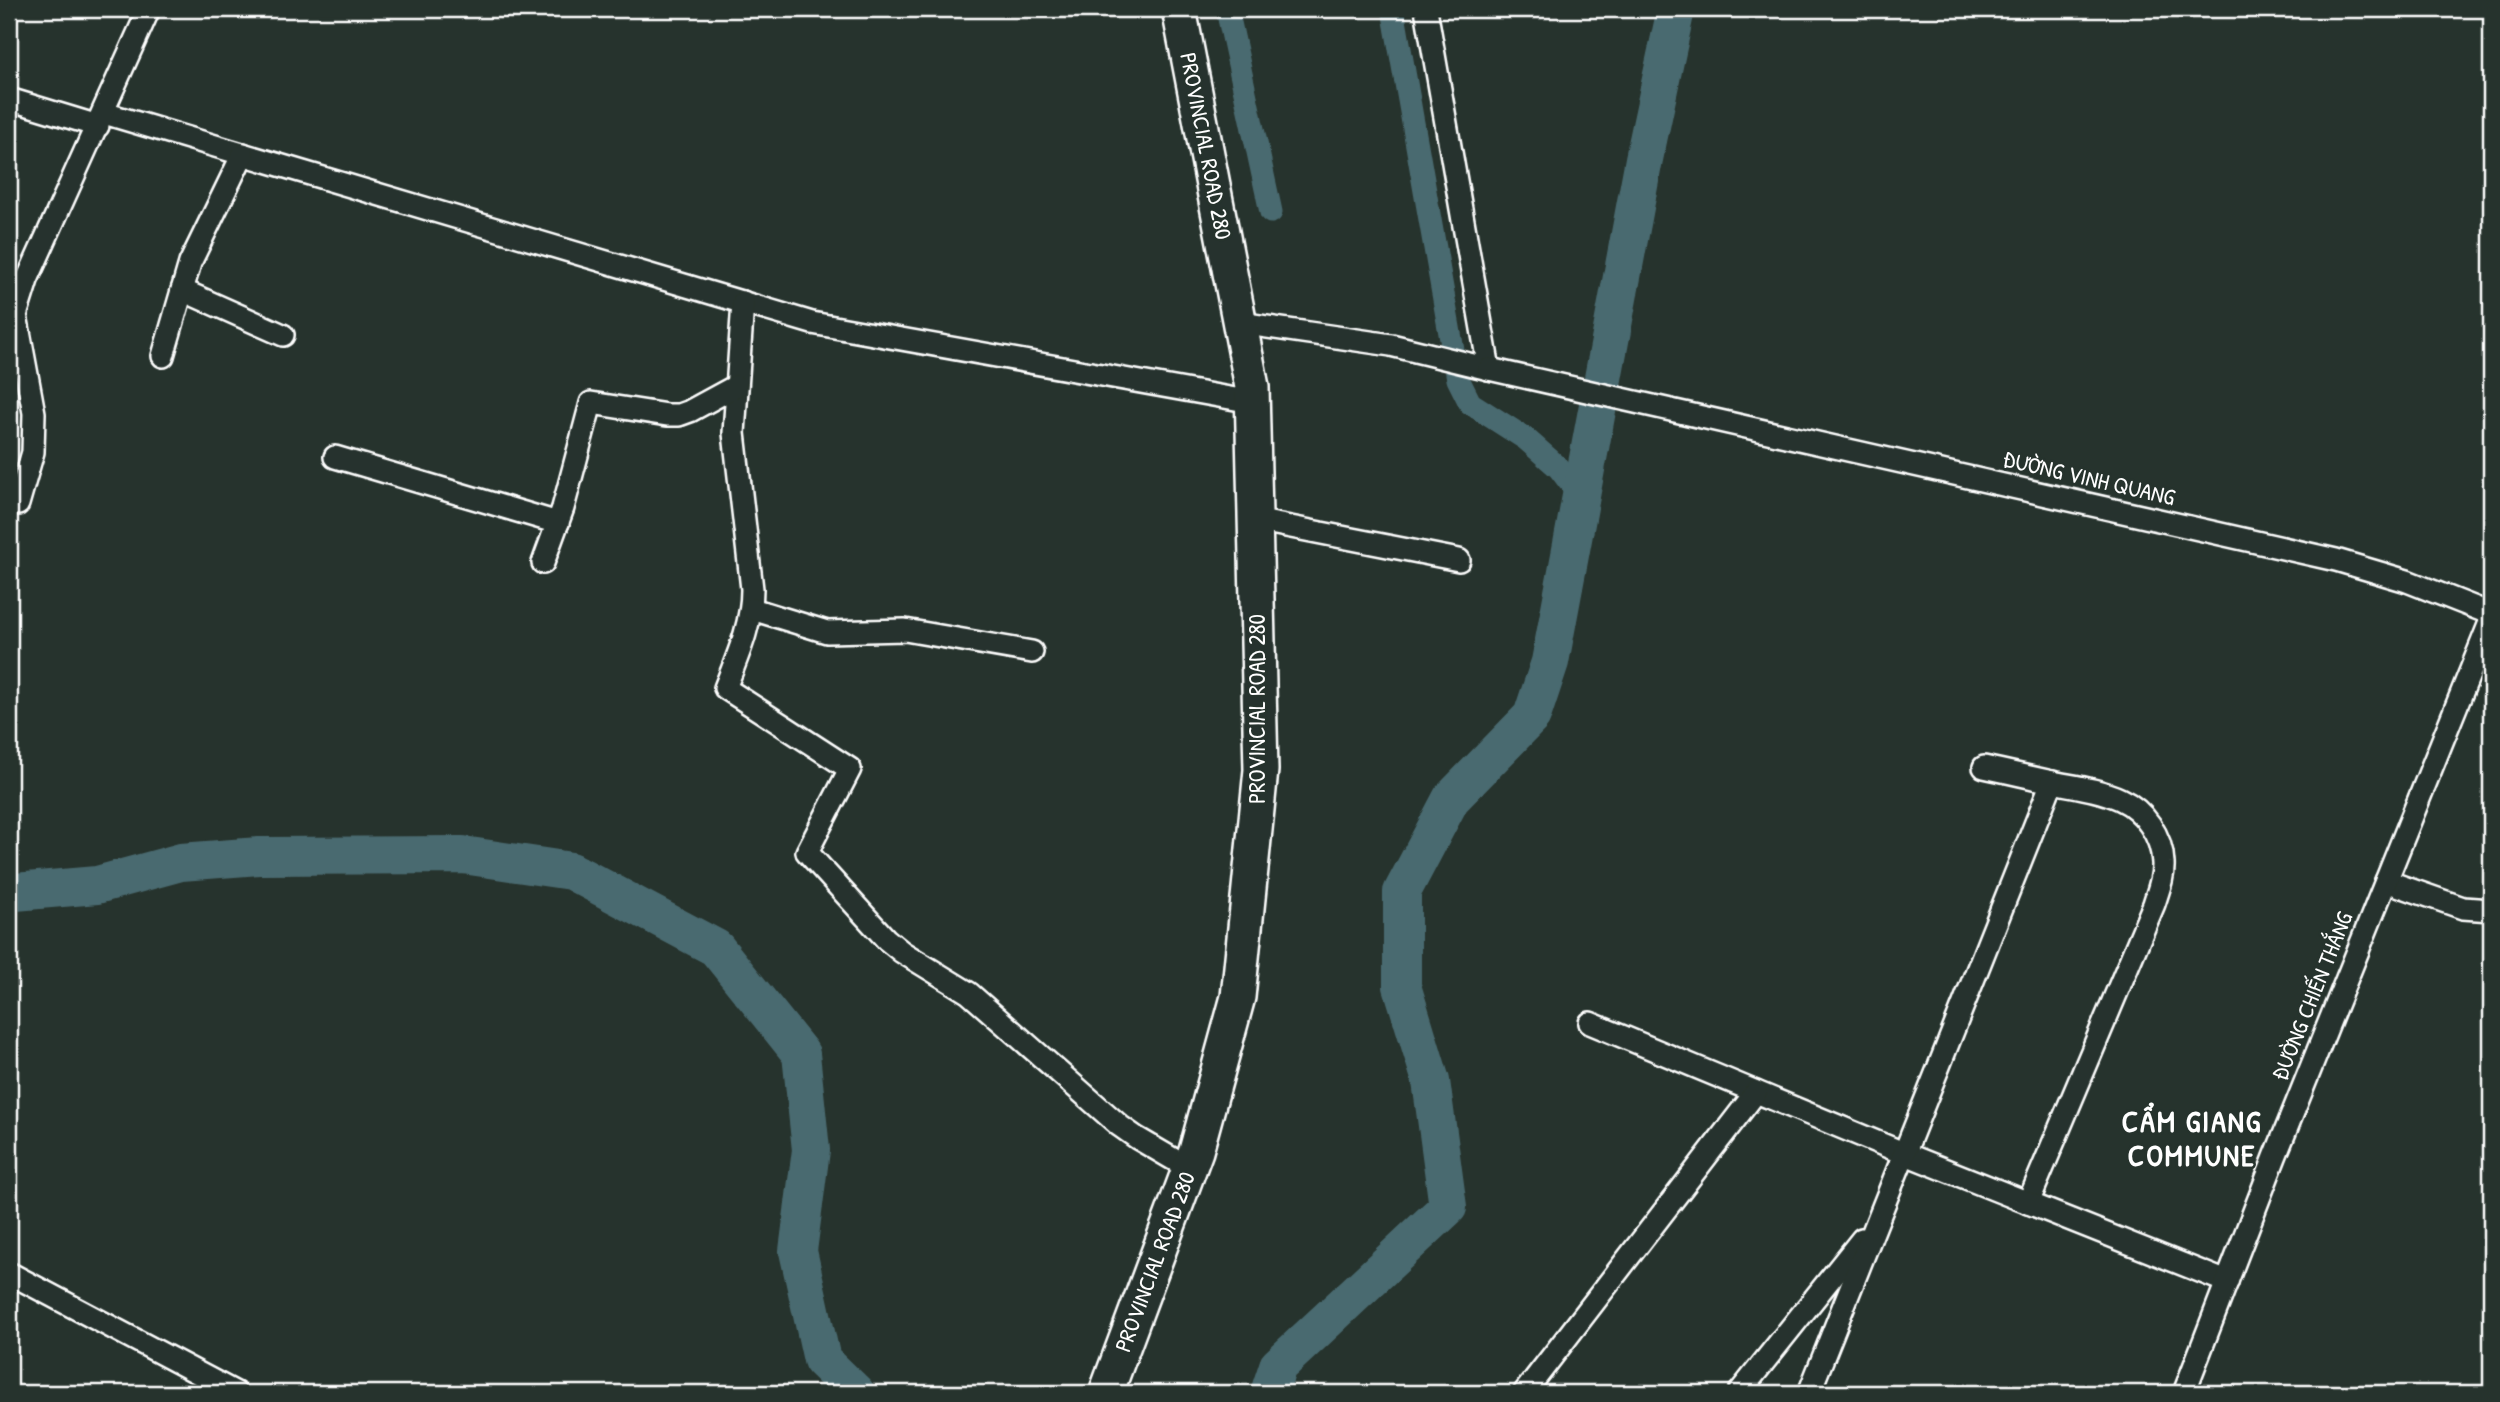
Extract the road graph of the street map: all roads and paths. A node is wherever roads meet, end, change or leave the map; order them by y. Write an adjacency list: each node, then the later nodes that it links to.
1 (149, 9): 5 (street)
2 (1179, 9): 9 (main road, PROVINCIAL ROAD 280)
3 (1426, 9): 12 (street)
4 (9, 99): 5 (street)
5 (101, 120): 6 (street); 16 (street)
6 (243, 154): 7 (street); 8 (street)
7 (182, 290): 10 (street); 11 (street)
8 (743, 302): 13 (street); 14 (street)
9 (1240, 323): 12 (street, ĐƯỜNG VINH QUANG); 14 (main road, PROVINCIAL ROAD 280)
10 (283, 335)
11 (163, 356)
12 (1489, 369): 22 (street, ĐƯỜNG VINH QUANG)
13 (736, 386): 18 (street); 21 (street)
14 (1252, 402): 17 (main road, PROVINCIAL ROAD 280)
15 (335, 457): 18 (street)
16 (18, 504)
17 (1255, 520): 19 (street); 32 (main road, PROVINCIAL ROAD 280)
18 (558, 523): 20 (street)
19 (1459, 560)
20 (543, 564)
21 (752, 610): 24 (street); 32 (street)
22 (2491, 614)
23 (2491, 620): 27 (street, ĐƯỜNG CHIẾN THẮNG)
24 (1032, 652)
25 (1984, 767): 26 (street)
26 (2052, 782): 31 (street); 33 (street)
27 (2386, 881): 28 (street); 36 (street, ĐƯỜNG CHIẾN THẮNG)
28 (2491, 910)
29 (1590, 1023): 30 (street)
30 (1756, 1092): 31 (street); 39 (street)
31 (1903, 1153): 33 (street); 34 (street)
32 (1190, 1168): 38 (main road, PROVINCIAL ROAD 280)
33 (2028, 1203): 36 (street)
34 (1877, 1220): 40 (street); 41 (street)
35 (9, 1273): 37 (street)
36 (2227, 1282): 42 (street, ĐƯỜNG CHIẾN THẮNG)
37 (236, 1393)
38 (1106, 1393)
39 (1524, 1393)
40 (1739, 1393)
41 (1809, 1393)
42 (2184, 1393)

